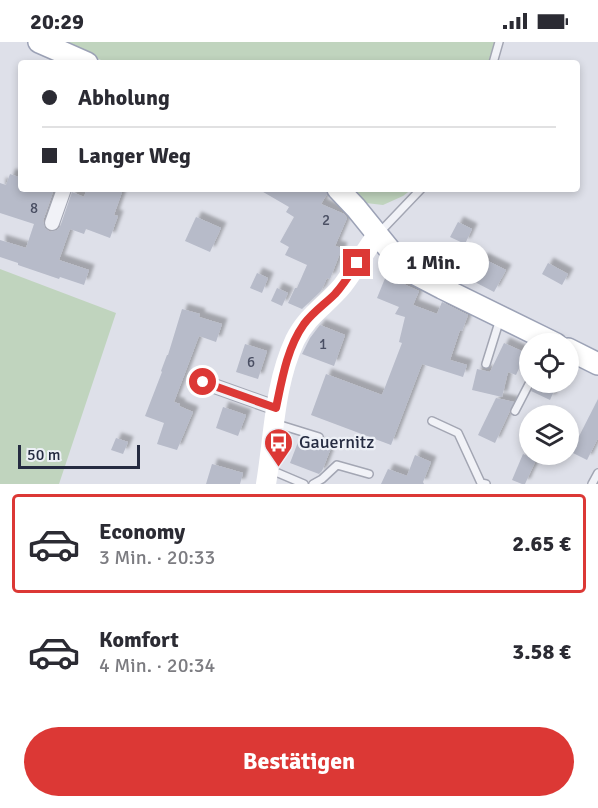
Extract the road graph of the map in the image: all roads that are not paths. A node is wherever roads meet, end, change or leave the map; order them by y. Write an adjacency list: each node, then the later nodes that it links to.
1 (39, 42): 3 (main road)
2 (499, 42): 4 (lane)
3 (80, 60)
4 (494, 60)
5 (63, 192): 8 (street)
6 (341, 192): 9 (main road)
7 (418, 192): 9 (lane)
8 (52, 223)
9 (377, 236): 10 (main road); 18 (street)
10 (501, 317): 11 (main road); 13 (lane)
11 (532, 333)
12 (579, 354): 14 (main road)
13 (486, 364)
14 (598, 364)
15 (203, 382): 18 (street)
16 (524, 393): 17 (lane)
17 (514, 411)
18 (275, 416): 20 (lane); 23 (street)
19 (432, 421): 26 (lane)
20 (319, 437)
21 (598, 472): 27 (lane)
22 (369, 474): 25 (lane)
23 (267, 476): 24 (lane)
24 (304, 484)
25 (313, 484)
26 (486, 484)
27 (592, 484)

